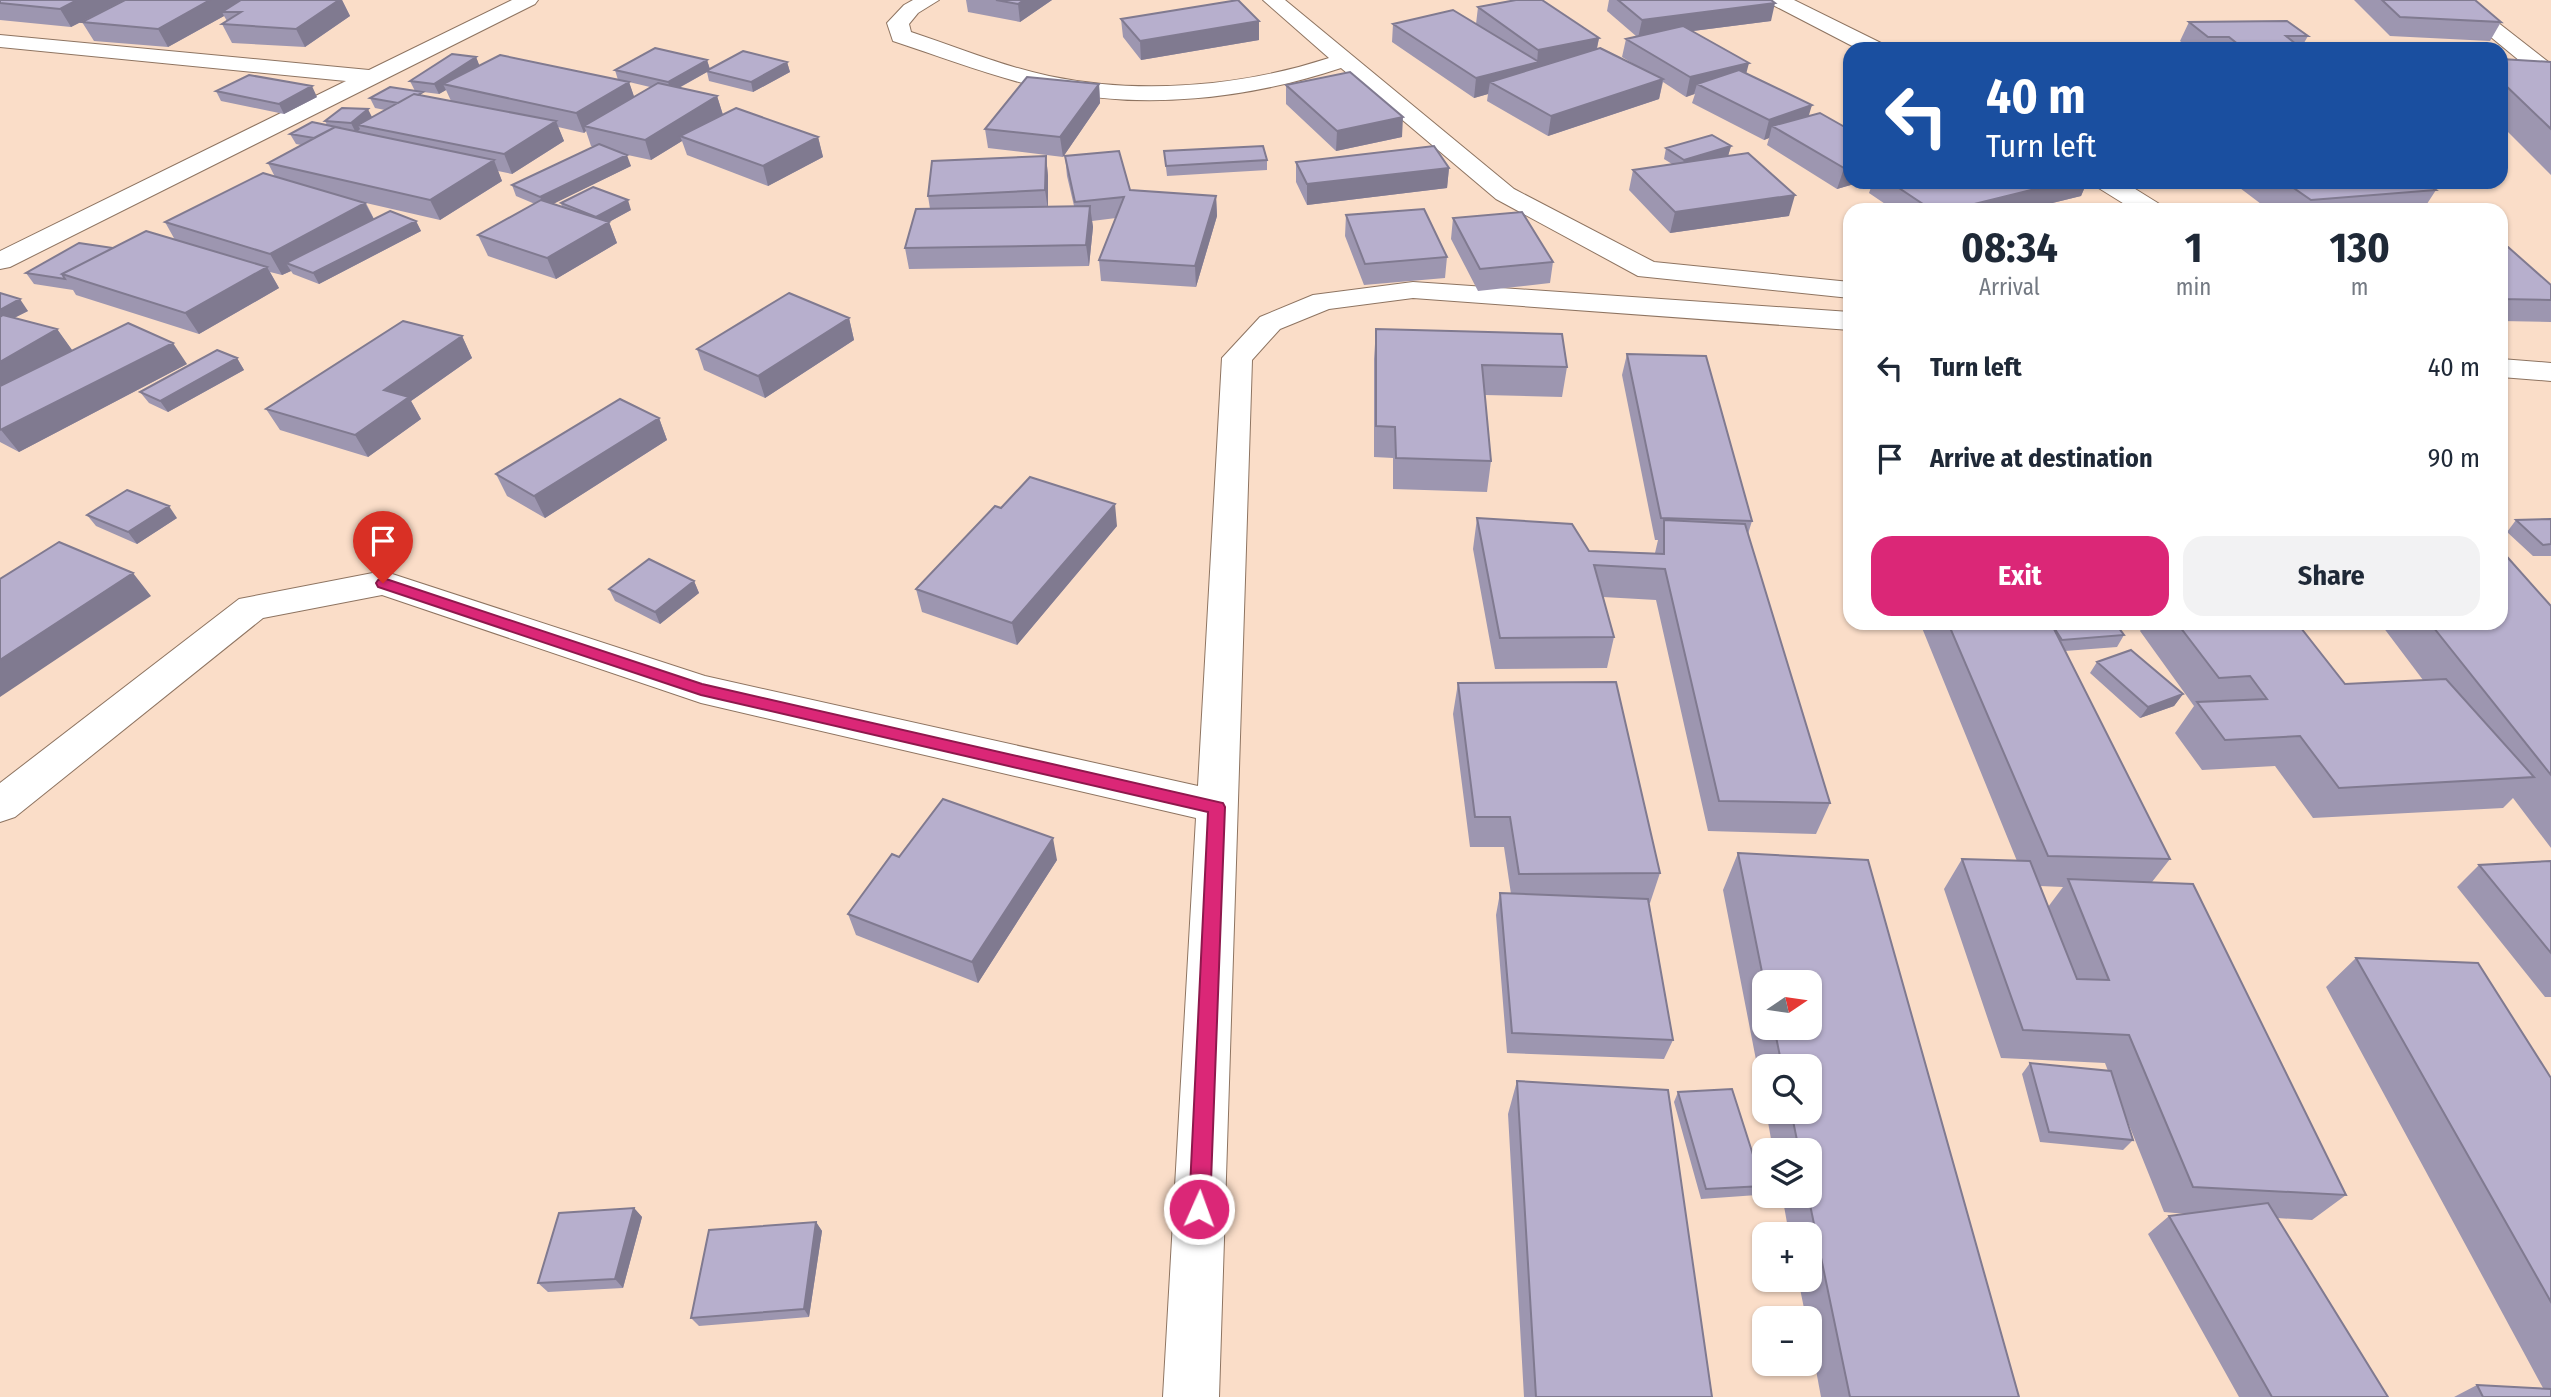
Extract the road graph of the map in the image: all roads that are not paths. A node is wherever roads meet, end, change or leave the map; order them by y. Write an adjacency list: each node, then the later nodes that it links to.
1 (527, 0): 10 (street)
2 (929, 0): 8 (street)
3 (1273, 0): 8 (street)
4 (1778, 0): 7 (street)
5 (2456, 0): 9 (street)
6 (0, 41): 10 (street)
7 (1861, 42)
8 (1344, 60): 14 (street)
9 (2551, 75)
10 (370, 77): 13 (street)
11 (2118, 189): 12 (street)
12 (2140, 203)
13 (0, 261)
14 (1843, 289)
15 (1843, 321): 19 (street)
16 (2508, 369): 17 (street)
17 (2551, 372)
18 (0, 806): 19 (street)
19 (1217, 807): 20 (street)
20 (1191, 1397)

